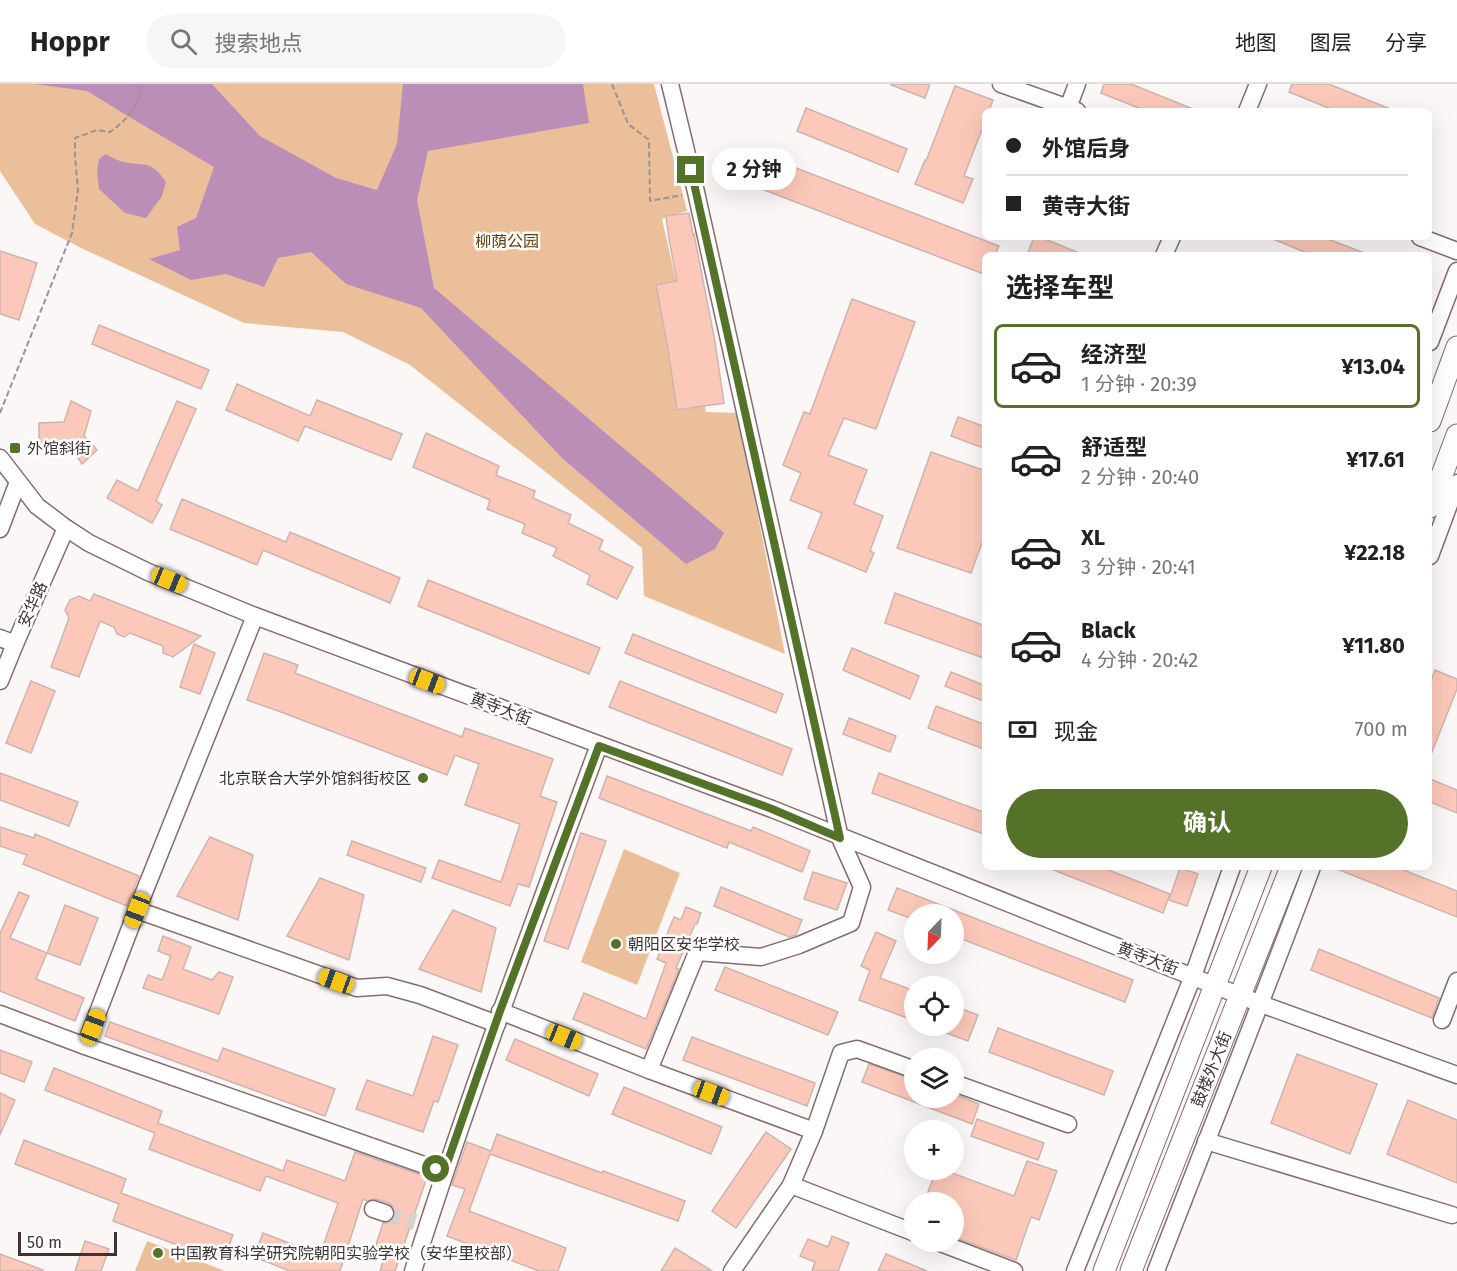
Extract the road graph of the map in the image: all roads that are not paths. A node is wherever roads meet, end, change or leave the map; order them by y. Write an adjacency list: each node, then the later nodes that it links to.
1 (670, 84): 26 (street)
2 (1001, 84): 5 (street)
3 (1077, 84): 6 (street)
4 (1258, 84): 7 (street)
5 (1069, 108)
6 (1072, 108)
7 (1248, 108)
8 (1428, 240): 9 (street)
9 (1457, 251)
10 (1457, 271): 11 (street)
11 (1432, 337)
12 (1457, 347): 13 (main road)
13 (1432, 416)
14 (1457, 435): 18 (main road)
15 (0, 458): 16 (street)
16 (18, 482): 19 (street, 黄寺大街); 20 (street)
17 (1457, 483): 21 (street)
18 (1432, 502)
19 (66, 528): 22 (street, 黄寺大街); 23 (street, 安华路)
20 (0, 529)
21 (1432, 551)
22 (255, 616): 25 (street, 黄寺大街); 31 (street)
23 (7, 641): 24 (street, 安华路)
24 (0, 681)
25 (599, 746): 26 (street, 黄寺大街); 38 (street)
26 (840, 838): 32 (street, 黄寺大街); 42 (street)
27 (1231, 870): 32 (street)
28 (1260, 870): 34 (main road, 鼓楼外大街)
29 (1290, 870): 35 (main road, 鼓楼外大街)
30 (1311, 870): 36 (street, 鼓楼外大街)
31 (137, 910): 38 (street); 40 (street)
32 (1193, 976): 34 (street, 黄寺大街); 56 (street)
33 (1457, 981): 39 (street)
34 (1216, 985): 35 (street, 黄寺大街); 57 (main road, 鼓楼外大街)
35 (1240, 995): 36 (street, 黄寺大街); 58 (main road, 鼓楼外大街)
36 (1261, 1004): 43 (street, 黄寺大街); 47 (street, 鼓楼外大街)
37 (0, 1014): 40 (street)
38 (499, 1018): 42 (street); 48 (street)
39 (1442, 1020)
40 (85, 1046): 48 (street)
41 (904, 1066): 46 (street)
42 (649, 1070): 46 (street)
43 (1457, 1075)
44 (964, 1087): 45 (street)
45 (1068, 1124)
46 (814, 1131): 49 (street)
47 (1206, 1141): 50 (street); 59 (street, 鼓楼外大街)
48 (444, 1172): 53 (street)
49 (791, 1185): 51 (street); 54 (street)
50 (1452, 1215)
51 (904, 1229)
52 (964, 1252): 55 (street)
53 (413, 1271)
54 (732, 1271)
55 (1014, 1271)
56 (1075, 1271)
57 (1104, 1271)
58 (1131, 1271)
59 (1156, 1271)

